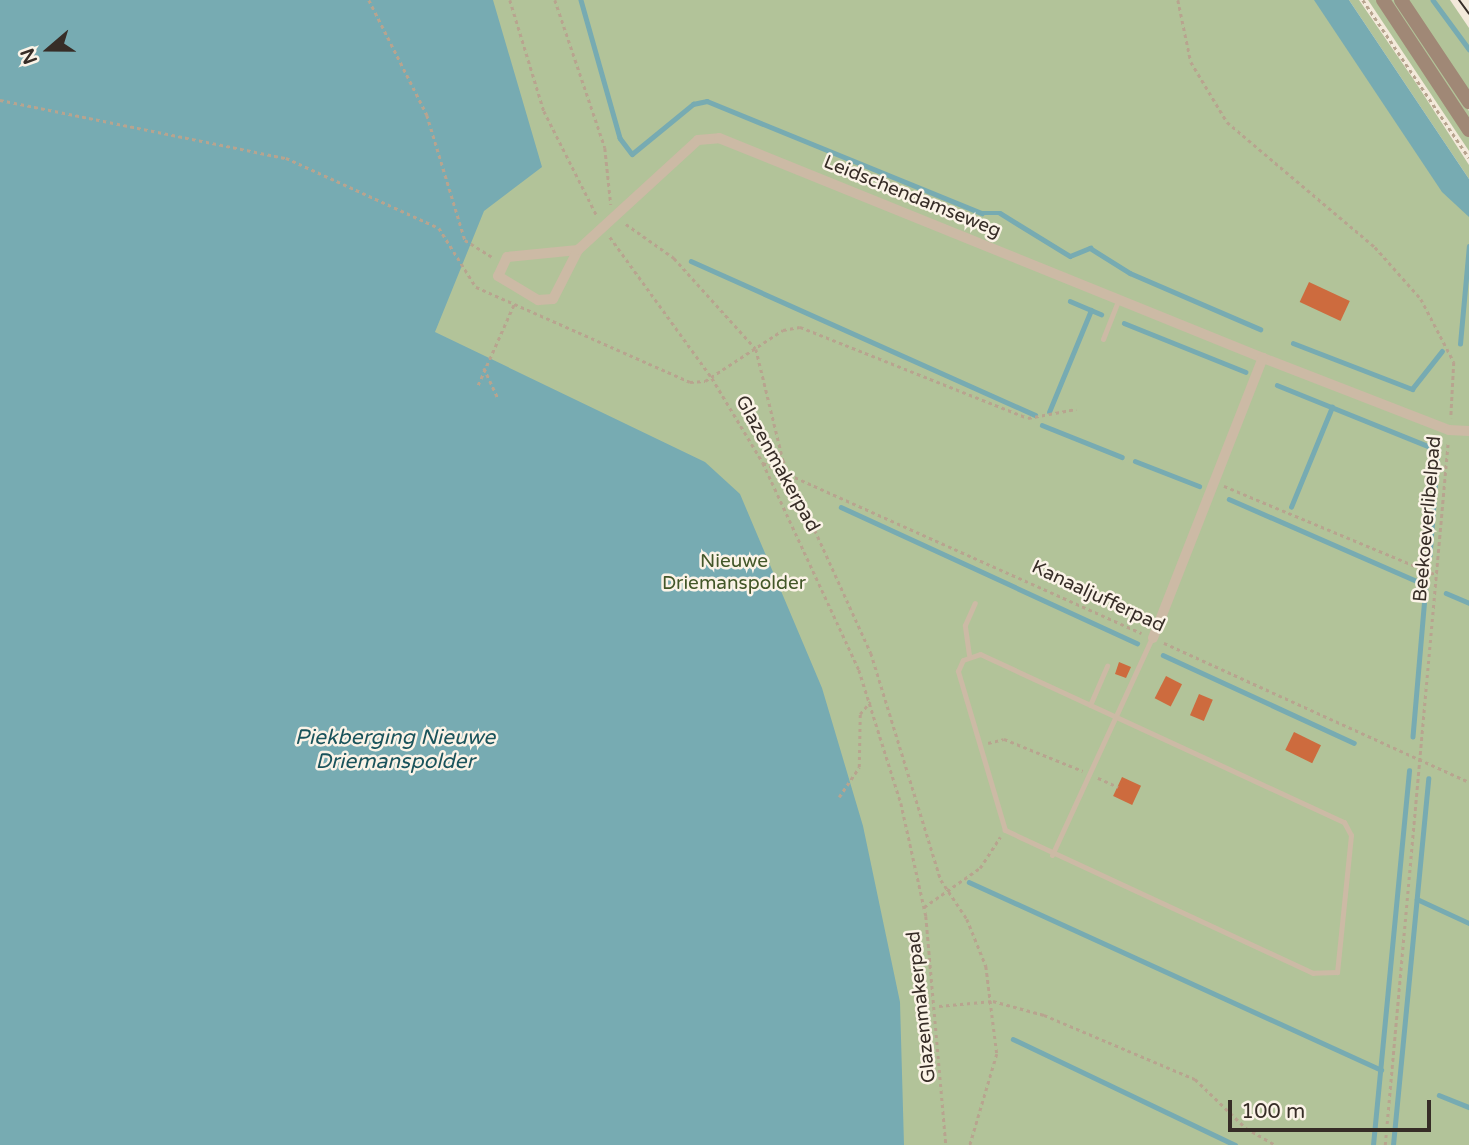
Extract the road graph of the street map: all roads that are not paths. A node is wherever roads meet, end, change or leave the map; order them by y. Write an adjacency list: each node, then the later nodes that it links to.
1 (1382, 0): 4 (main road)
2 (1401, 0): 3 (main road)
3 (1469, 102)
4 (1469, 130)
5 (578, 250): 5 (street, Leidschendamseweg); 6 (street, Leidschendamseweg)
6 (1118, 301): 7 (lane); 8 (street, Leidschendamseweg)
7 (1103, 340)
8 (1263, 358): 9 (street, Leidschendamseweg); 11 (street)
9 (1469, 431)
10 (975, 603): 12 (lane)
11 (1153, 638): 15 (lane)
12 (969, 655): 14 (lane); 16 (lane)
13 (1107, 666): 14 (lane)
14 (1090, 705): 15 (lane)
15 (1116, 717): 16 (lane); 16 (lane)
16 (1052, 855)

